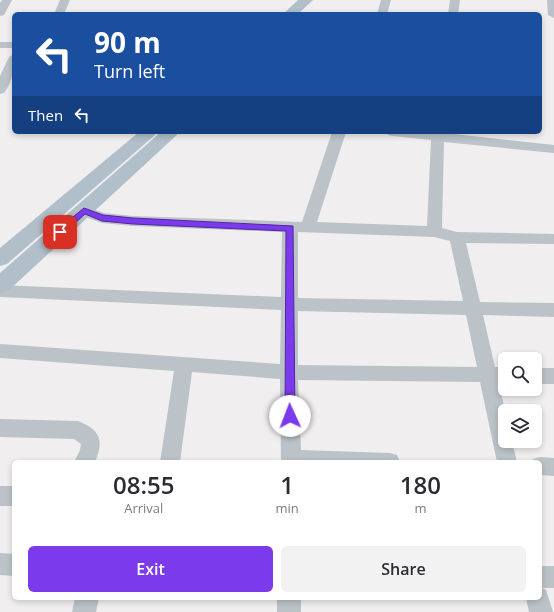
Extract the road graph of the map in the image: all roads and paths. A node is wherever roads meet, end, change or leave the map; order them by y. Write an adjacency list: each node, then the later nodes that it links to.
1 (7, 0): 13 (street)
2 (65, 0): 8 (street)
3 (306, 0): 9 (main road)
4 (318, 0): 10 (main road)
5 (386, 0): 11 (street)
6 (455, 0): 12 (street)
7 (552, 0): 14 (street)
8 (60, 12)
9 (292, 12)
10 (304, 12)
11 (383, 12)
12 (453, 12)
13 (0, 13)
14 (554, 15)
15 (0, 45): 16 (street)
16 (12, 46)
17 (12, 63): 18 (street)
18 (0, 90)
19 (148, 134): 30 (main road)
20 (169, 134): 24 (main road)
21 (339, 134): 25 (street)
22 (438, 134): 23 (street); 27 (street)
23 (554, 149)
24 (84, 211): 26 (street); 31 (main road)
25 (308, 227): 26 (street); 27 (street)
26 (290, 228): 33 (street)
27 (434, 232): 28 (street)
28 (457, 237): 29 (street); 34 (street)
29 (554, 239)
30 (0, 259)
31 (0, 285)
32 (0, 291): 33 (street)
33 (289, 304): 34 (street); 38 (street)
34 (473, 308): 35 (street); 39 (street)
35 (554, 310)
36 (0, 351): 37 (street)
37 (184, 365): 38 (street); 44 (street)
38 (289, 372): 39 (street); 45 (street)
39 (497, 375): 46 (street)
40 (542, 376): 41 (street)
41 (554, 376)
42 (0, 428): 43 (street)
43 (85, 460)
44 (170, 460)
45 (291, 460)
46 (507, 460)
47 (542, 466): 48 (street)
48 (554, 466)
49 (0, 496): 50 (street)
50 (12, 496)
51 (0, 564): 52 (street)
52 (12, 565)
53 (542, 577): 54 (street)
54 (554, 577)
55 (87, 600): 58 (street)
56 (289, 600): 59 (street)
57 (538, 600): 60 (street)
58 (84, 612)
59 (289, 612)
60 (541, 612)

